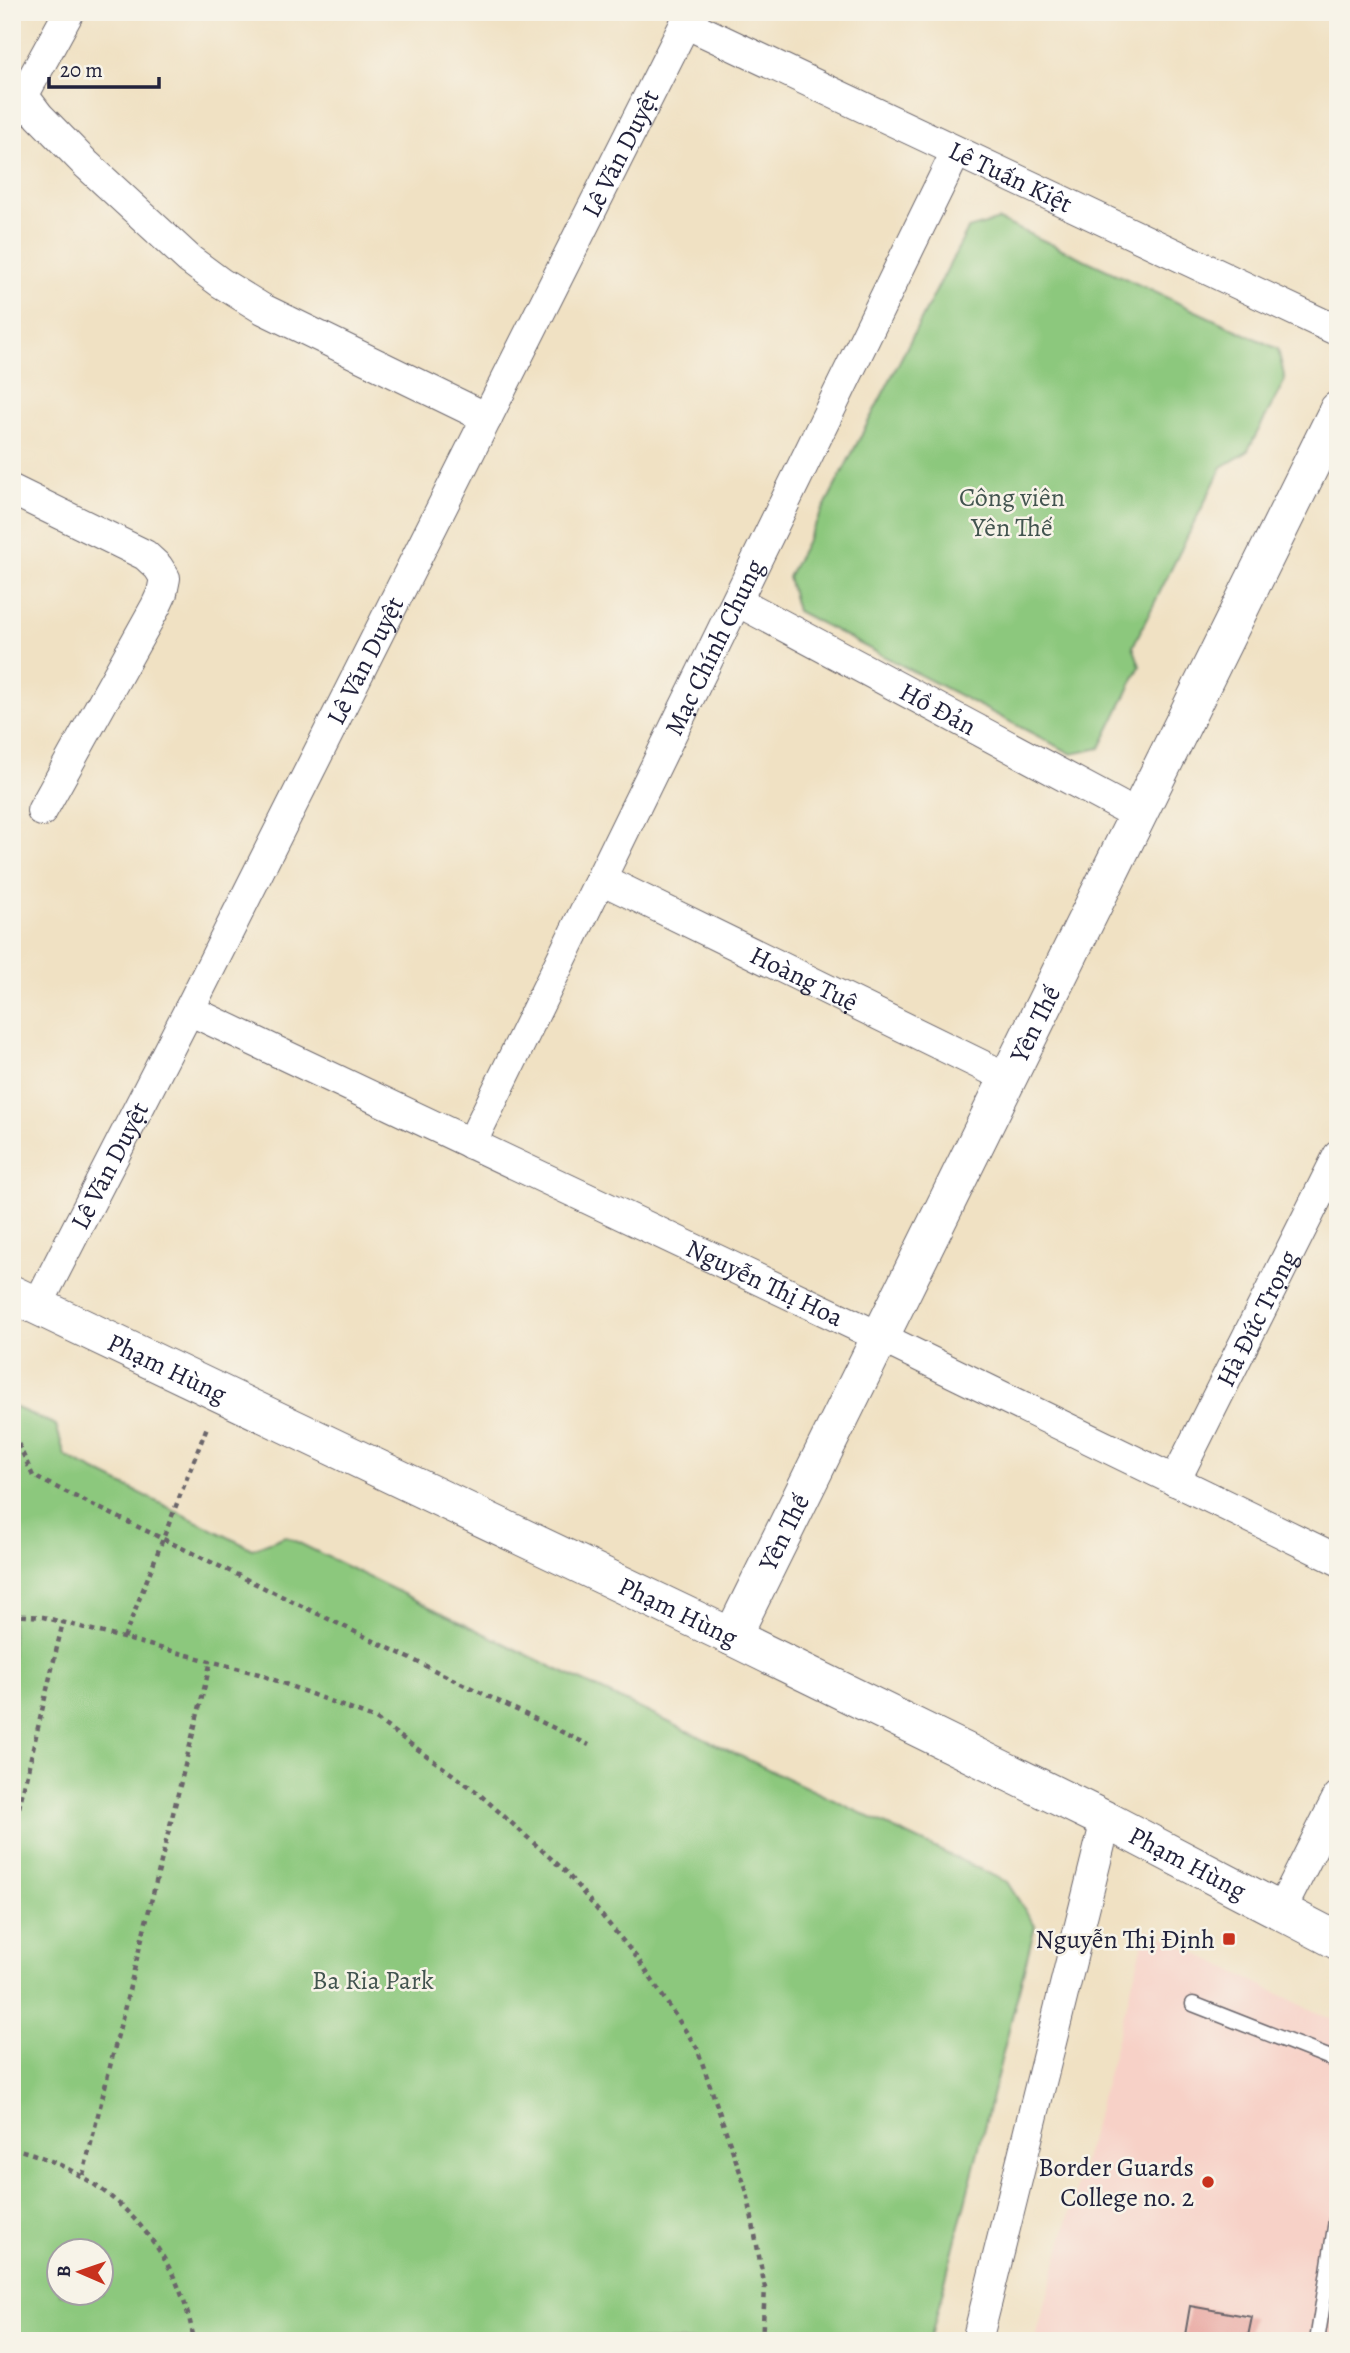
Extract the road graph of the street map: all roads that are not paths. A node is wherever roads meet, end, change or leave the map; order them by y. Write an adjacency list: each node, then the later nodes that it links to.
1 (69, 12): 3 (street)
2 (688, 18): 4 (street, Lê Tuấn Kiệt); 7 (street, Lê Văn Duyệt)
3 (16, 100): 7 (street)
4 (956, 152): 5 (street, Lê Tuấn Kiệt); 9 (street, Mạc Chính Chung)
5 (1338, 331)
6 (1338, 410): 11 (street, Yên Thế)
7 (487, 418): 13 (street, Lê Văn Duyệt)
8 (12, 490): 10 (street)
9 (737, 601): 11 (street, Hồ Đản); 12 (street, Mạc Chính Chung)
10 (43, 811)
11 (1137, 816): 14 (street, Yên Thế)
12 (601, 879): 14 (street, Hoàng Tuệ); 15 (street, Mạc Chính Chung)
13 (189, 1010): 15 (street, Nguyễn Thị Hoa); 17 (street, Lê Văn Duyệt)
14 (1008, 1078): 18 (street, Yên Thế)
15 (471, 1144): 18 (street, Nguyễn Thị Hoa)
16 (1338, 1156): 19 (street, Hà Đức Trọng)
17 (24, 1300): 21 (street, Phạm Hùng)
18 (880, 1337): 19 (street, Nguyễn Thị Hoa); 21 (street, Yên Thế)
19 (1175, 1481): 20 (street, Nguyễn Thị Hoa)
20 (1338, 1560)
21 (732, 1637): 23 (street, Phạm Hùng)
22 (1338, 1797): 24 (street)
23 (1106, 1820): 24 (street, Phạm Hùng); 29 (street)
24 (1280, 1912): 25 (street, Phạm Hùng)
25 (1338, 1941)
26 (1193, 2004): 27 (lane)
27 (1338, 2064)
28 (1338, 2208): 30 (lane)
29 (976, 2341)
30 (1317, 2341)

